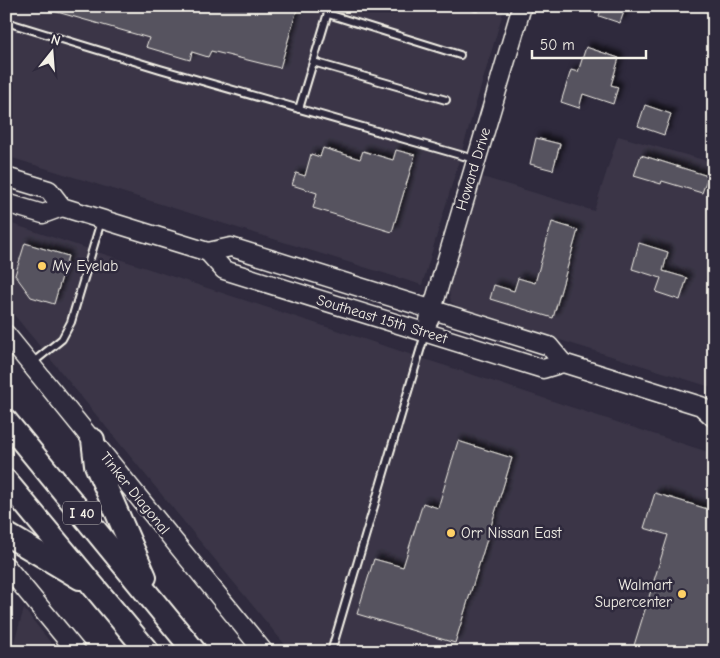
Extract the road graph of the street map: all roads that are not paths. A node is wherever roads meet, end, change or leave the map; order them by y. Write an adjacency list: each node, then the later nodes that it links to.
1 (330, 6): 3 (lane)
2 (522, 6): 9 (main road, Howard Drive)
3 (328, 14): 5 (lane); 6 (lane)
4 (6, 22): 8 (lane)
5 (460, 55)
6 (313, 62): 7 (lane); 8 (lane)
7 (446, 100)
8 (299, 109): 9 (lane)
9 (476, 159): 15 (main road, Howard Drive)
10 (6, 178): 12 (main road)
11 (6, 203): 12 (main road)
12 (62, 207): 13 (main road, Southeast 15th Street)
13 (102, 219): 14 (main road, Southeast 15th Street); 19 (lane)
14 (208, 252): 15 (main road, Southeast 15th Street); 16 (main road, Southeast 15th Street)
15 (432, 310): 16 (main road, Howard Drive); 18 (main road, Southeast 15th Street)
16 (425, 333): 18 (main road, Southeast 15th Street); 32 (lane)
17 (6, 334): 19 (main road, Tinker Diagonal)
18 (564, 363): 20 (main road, Southeast 15th Street)
19 (30, 364): 22 (main road, Tinker Diagonal)
20 (709, 409)
21 (6, 421): 27 (highway, I 40)
22 (93, 440): 27 (highway); 31 (main road, Tinker Diagonal)
23 (6, 481): 26 (highway, I 40)
24 (6, 534): 26 (highway)
25 (6, 566): 28 (main road)
26 (94, 587): 29 (highway, I 40)
27 (158, 606): 30 (highway, I 40)
28 (77, 652)
29 (148, 652)
30 (195, 652)
31 (264, 652)
32 (331, 652)

